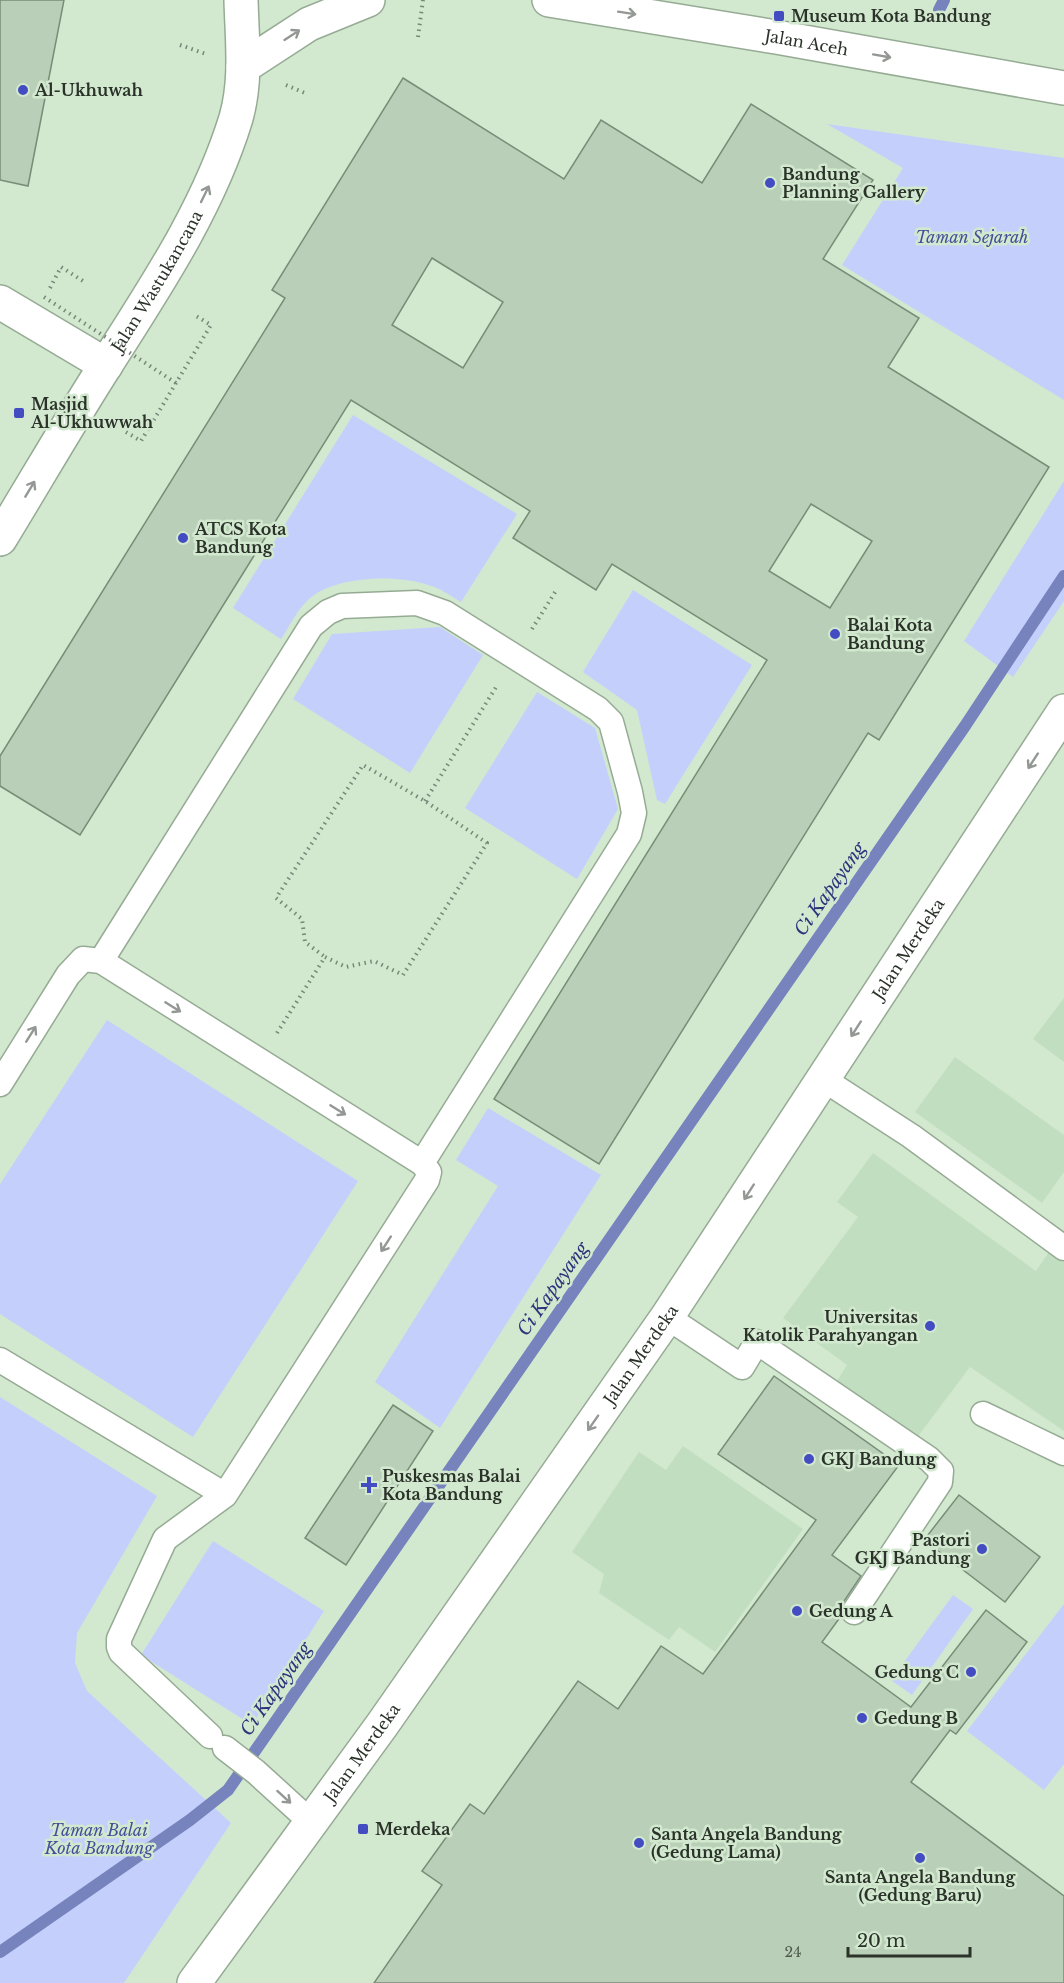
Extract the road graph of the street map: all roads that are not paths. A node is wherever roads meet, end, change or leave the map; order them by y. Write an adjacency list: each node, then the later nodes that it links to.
1 (241, 0): 4 (main road, Jalan Wastukancana)
2 (368, 0): 4 (main road, one-way to 2)
3 (549, 0): 5 (main road, Jalan Aceh, one-way to 5)
4 (243, 67): 7 (main road, Jalan Wastukancana, one-way to 4)
5 (1064, 88)
6 (0, 302): 7 (main road)
7 (106, 365): 8 (main road, Jalan Wastukancana, one-way to 7)
8 (0, 538)
9 (1064, 711): 11 (main road, Jalan Merdeka, one-way to 11)
10 (101, 961): 12 (lane, one-way to 10); 13 (lane, one-way to 13); 13 (lane)
11 (824, 1079): 14 (lane); 15 (main road, Jalan Merdeka, one-way to 15)
12 (0, 1084)
13 (422, 1163): 19 (lane, one-way to 19)
14 (1064, 1248)
15 (667, 1317): 20 (lane); 21 (main road, Jalan Merdeka, one-way to 21)
16 (0, 1360): 19 (lane)
17 (983, 1414): 18 (lane)
18 (1064, 1454)
19 (225, 1495): 21 (lane, one-way to 21)
20 (854, 1612)
21 (312, 1822): 22 (main road, Jalan Merdeka)
22 (194, 1983)

